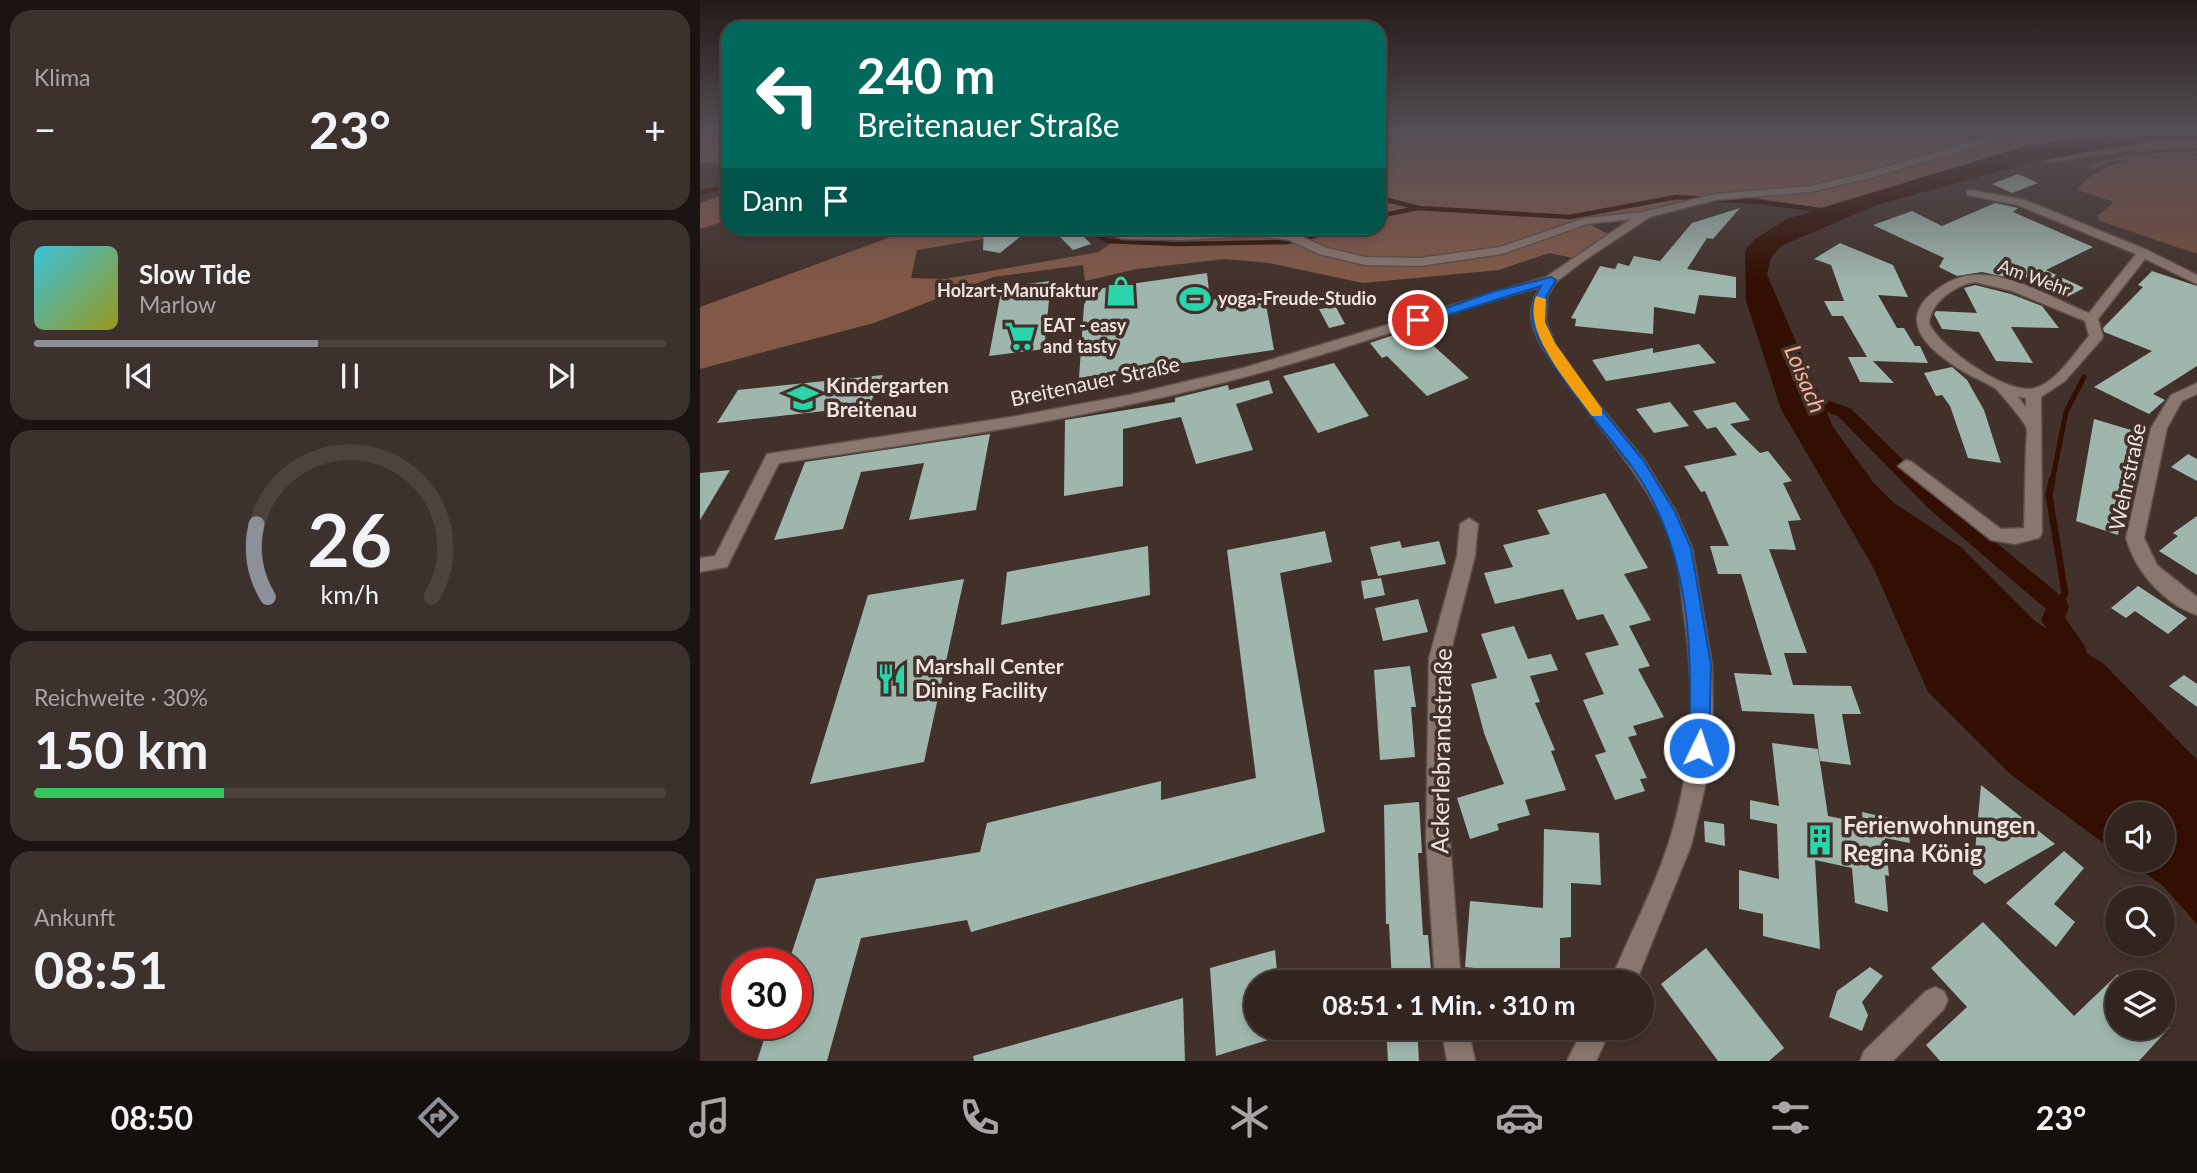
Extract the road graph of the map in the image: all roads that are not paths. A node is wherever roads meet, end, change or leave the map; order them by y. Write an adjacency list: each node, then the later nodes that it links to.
1 (1838, 183): 3 (street)
2 (1971, 193): 9 (street)
3 (1646, 215): 4 (street); 8 (street)
4 (1585, 221): 7 (street); 8 (street)
5 (1122, 235): 6 (street)
6 (1200, 235)
7 (1271, 235)
8 (1611, 236): 10 (street)
9 (2143, 253): 11 (street); 12 (street, Am Wehr)
10 (1551, 280): 19 (street, Breitenauer Straße); 22 (street)
11 (2197, 280)
12 (2091, 318): 13 (street, Am Wehr); 15 (street, Am Wehr)
13 (2002, 387): 15 (street, Am Wehr); 16 (street, Am Wehr)
14 (2197, 388): 20 (street, Wehrstraße)
15 (2034, 394): 16 (street)
16 (2034, 426): 17 (street)
17 (1906, 466)
18 (1469, 524): 21 (street, Ackerlebrandstraße)
19 (700, 565)
20 (2197, 607)
21 (1447, 970)
22 (1628, 970)
23 (1935, 1000): 28 (street)
24 (1457, 1040): 26 (street)
25 (1592, 1040): 27 (street)
26 (1461, 1061)
27 (1581, 1061)
28 (1874, 1061)

